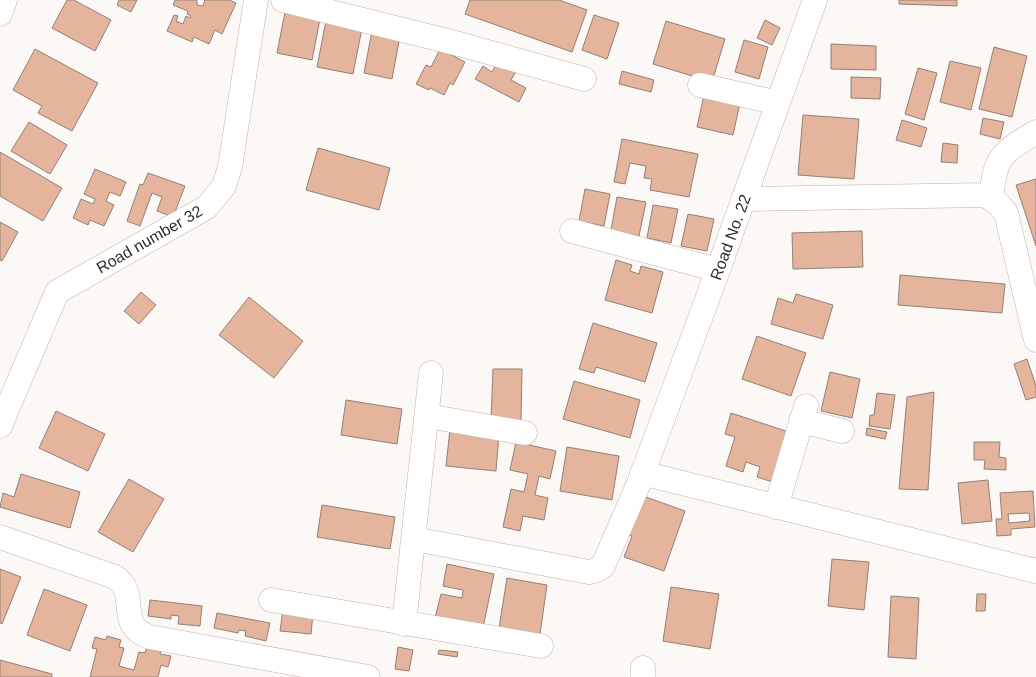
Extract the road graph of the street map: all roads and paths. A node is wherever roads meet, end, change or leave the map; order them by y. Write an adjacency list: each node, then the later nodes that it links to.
1 (5, 0): 5 (street)
2 (256, 0): 17 (street, Road number 32)
3 (283, 0): 6 (street)
4 (815, 0): 8 (street, Road No. 22)
5 (0, 14)
6 (584, 79)
7 (700, 85): 8 (street)
8 (778, 103): 11 (street, Road No. 22)
9 (1036, 132): 10 (street)
10 (991, 198): 11 (street); 14 (street)
11 (743, 199): 13 (street, Road No. 22)
12 (572, 231): 13 (street)
13 (718, 270): 20 (street, Road No. 22)
14 (1036, 340)
15 (431, 374): 16 (street)
16 (427, 416): 19 (street); 23 (street)
17 (0, 426)
18 (842, 431): 21 (street)
19 (525, 433)
20 (642, 473): 21 (street); 23 (street, Road No. 22)
21 (776, 507): 24 (street)
22 (0, 537): 28 (street)
23 (414, 539): 26 (street)
24 (1036, 570)
25 (271, 600): 26 (street)
26 (404, 624): 27 (street)
27 (541, 646)
28 (368, 677)

